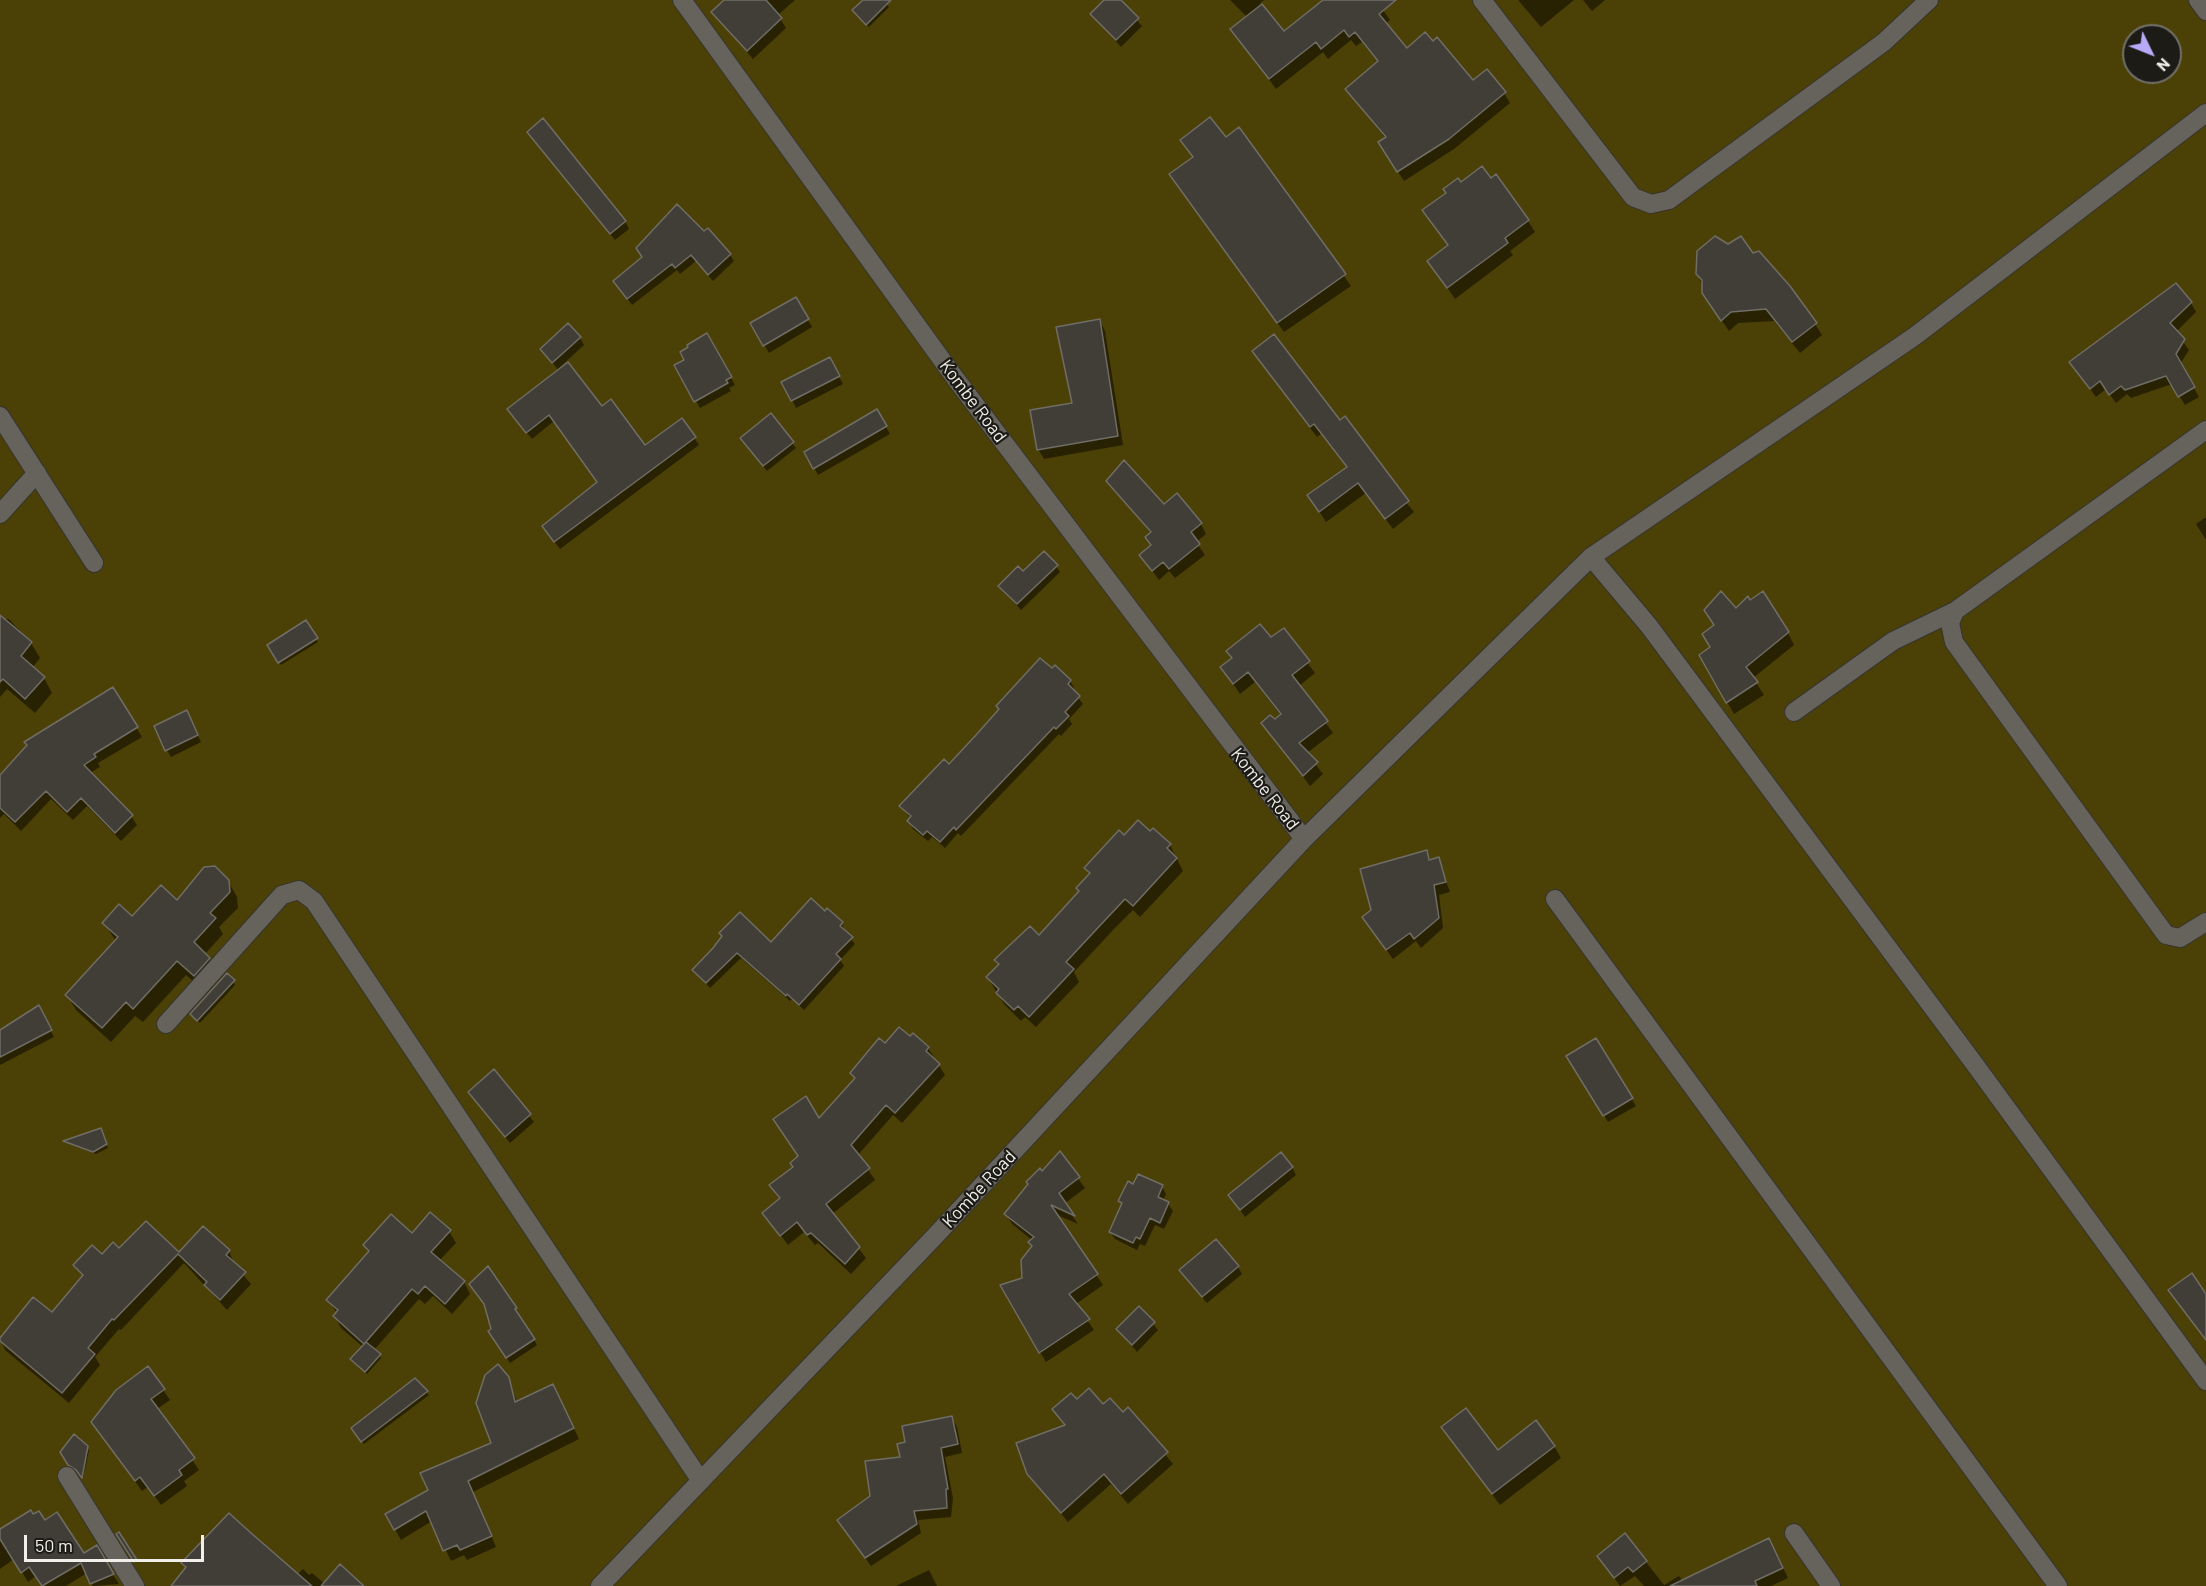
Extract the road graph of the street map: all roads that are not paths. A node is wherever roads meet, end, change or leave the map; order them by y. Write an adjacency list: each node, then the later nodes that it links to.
1 (682, 0): 15 (street, Kombe Road)
2 (1482, 0): 3 (street)
3 (1929, 0)
4 (2198, 0): 5 (street)
5 (2206, 11)
6 (2206, 113): 11 (street)
7 (0, 416): 9 (street)
8 (2206, 430): 13 (street)
9 (37, 473): 10 (street); 12 (street)
10 (0, 514)
11 (1591, 557): 15 (street); 19 (street)
12 (94, 563)
13 (1955, 610): 14 (street); 17 (street)
14 (1794, 712)
15 (1304, 839): 21 (street, Kombe Road)
16 (1555, 899): 26 (street)
17 (2206, 922)
18 (166, 1024): 21 (street)
19 (2206, 1381)
20 (67, 1476): 23 (street)
21 (701, 1481): 24 (street, Kombe Road)
22 (1794, 1533): 25 (street)
23 (135, 1586)
24 (600, 1586)
25 (1831, 1586)
26 (2058, 1586)

